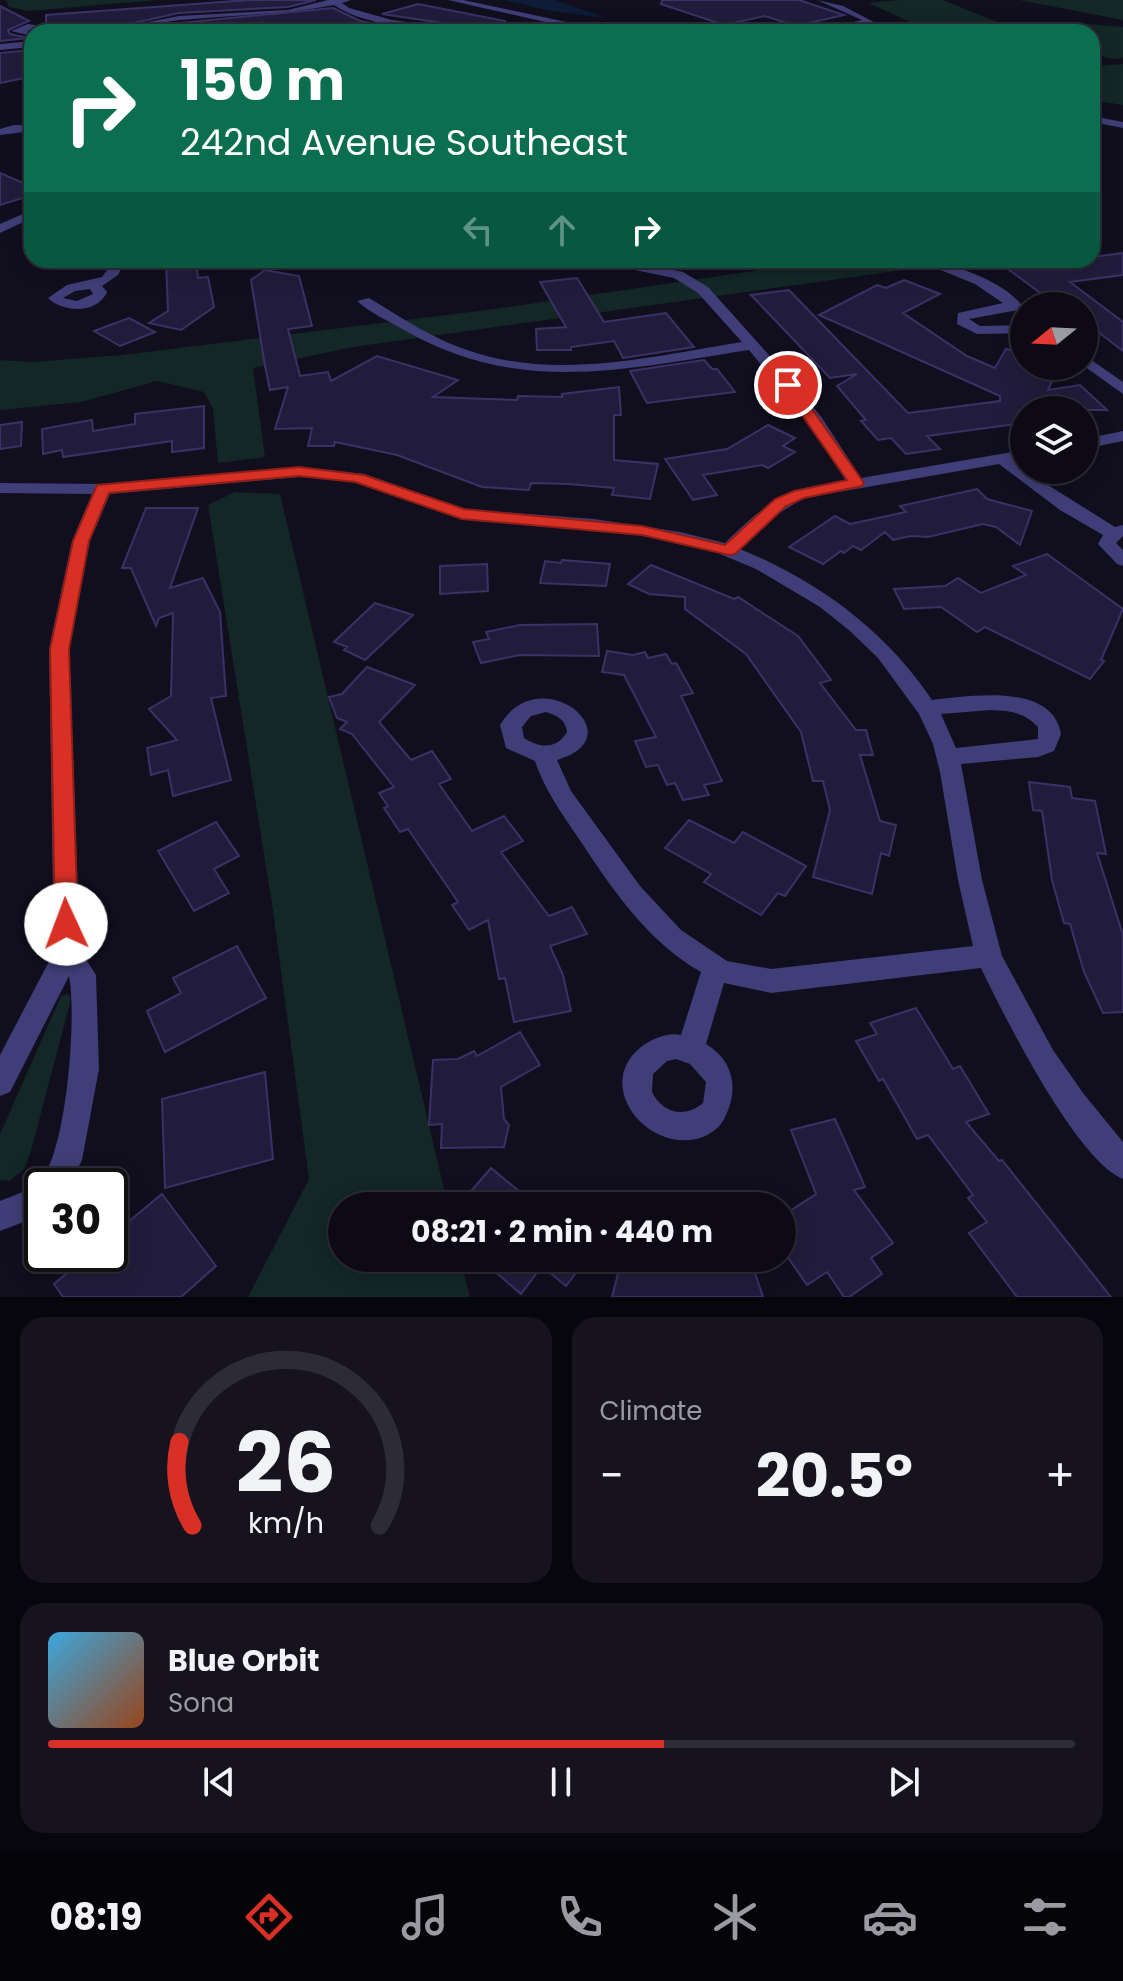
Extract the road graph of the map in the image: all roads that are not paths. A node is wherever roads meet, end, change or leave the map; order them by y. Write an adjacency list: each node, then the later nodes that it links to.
1 (357, 0): 5 (street)
2 (452, 0): 11 (street)
3 (478, 0): 12 (street)
4 (820, 0): 6 (lane)
5 (340, 1): 7 (street); 8 (street)
6 (867, 21): 13 (lane); 14 (lane)
7 (392, 22): 9 (street); 10 (street)
8 (139, 24)
9 (386, 24)
10 (410, 24)
11 (563, 24)
12 (587, 24)
13 (853, 24)
14 (873, 24)
15 (24, 45): 16 (street)
16 (0, 47)
17 (1100, 124): 18 (street)
18 (1123, 128)
19 (0, 134): 20 (street)
20 (24, 134)
21 (0, 216): 23 (street)
22 (24, 217): 23 (street)
23 (18, 220): 24 (street); 25 (street)
24 (24, 220)
25 (0, 229)
26 (116, 268): 29 (street)
27 (646, 268): 34 (street)
28 (944, 268): 31 (street)
29 (95, 287)
30 (364, 301): 34 (street)
31 (1010, 303)
32 (1010, 310): 33 (street)
33 (1010, 329)
34 (751, 345): 41 (street)
35 (1098, 370): 36 (street)
36 (1123, 389)
37 (1123, 436): 38 (street)
38 (1098, 441)
39 (1010, 458): 40 (street)
40 (1002, 459): 41 (street); 44 (street)
41 (856, 483): 45 (street)
42 (0, 488): 43 (street)
43 (103, 489): 45 (street); 50 (street)
44 (1118, 532): 46 (street)
45 (729, 550): 47 (street)
46 (1123, 560)
47 (926, 708): 49 (street); 49 (street)
48 (544, 755): 52 (street)
49 (947, 757): 51 (street)
50 (67, 953): 54 (street); 56 (street)
51 (988, 956): 52 (street); 55 (street)
52 (715, 968): 53 (street)
53 (691, 1048)
54 (0, 1083)
55 (1123, 1164)
56 (63, 1168)
57 (24, 1207): 58 (street)
58 (0, 1216)

